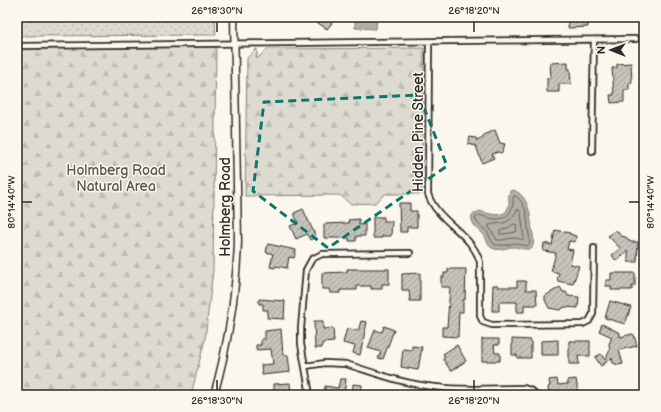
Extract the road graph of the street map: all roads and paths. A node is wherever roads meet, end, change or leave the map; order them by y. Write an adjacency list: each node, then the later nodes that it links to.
1 (234, 17): 5 (street, Holmberg Road)
2 (636, 39): 3 (street)
3 (594, 40): 4 (street); 7 (street)
4 (429, 42): 5 (street); 8 (street, Hidden Pine Street)
5 (234, 44): 6 (street); 12 (street, Holmberg Road)
6 (17, 46)
7 (592, 151)
8 (594, 248)
9 (410, 253): 10 (street)
10 (306, 366): 11 (street); 13 (street)
11 (533, 393)
12 (214, 395)
13 (310, 395)

